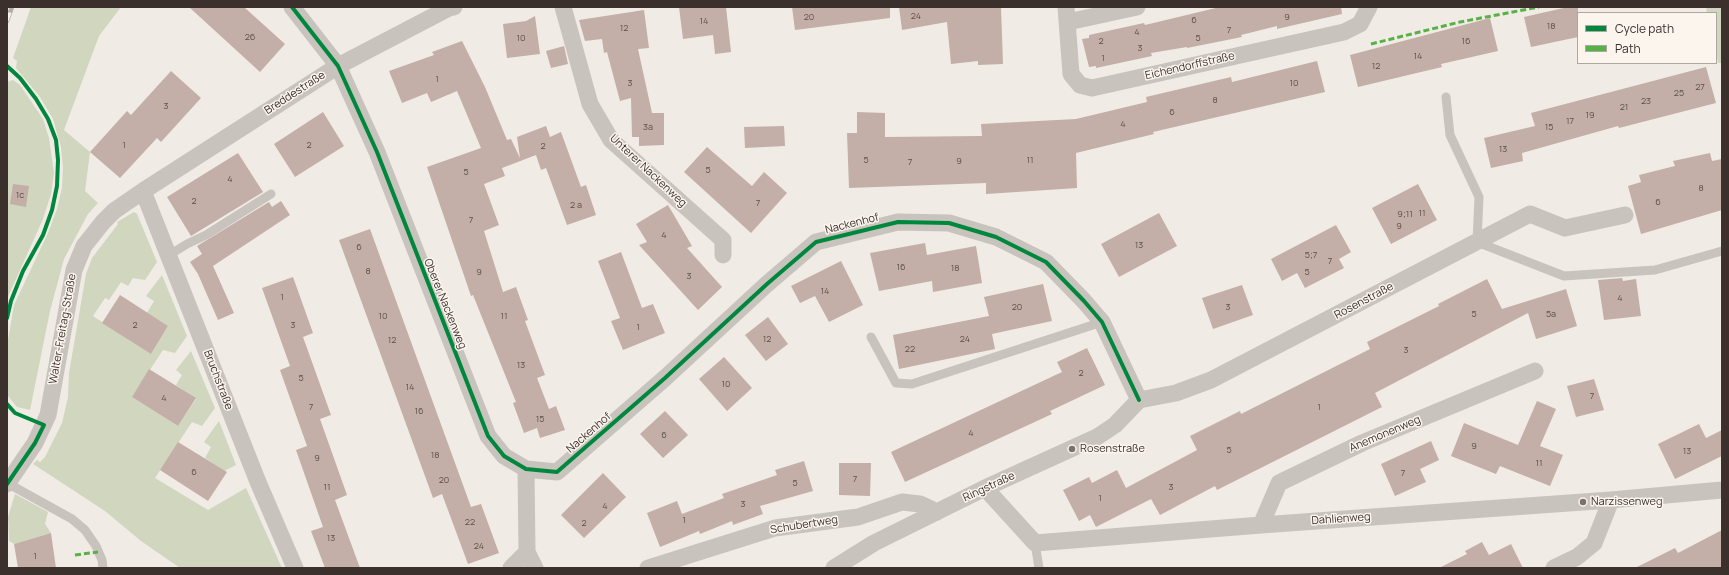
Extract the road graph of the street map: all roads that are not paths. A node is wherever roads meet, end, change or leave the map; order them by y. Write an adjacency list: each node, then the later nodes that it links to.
1 (292, 7): 7 (street, Oberer Nackenweg)
2 (454, 7): 7 (street, Breddestraße)
3 (563, 7): 15 (street, Unterer Nackenweg)
4 (1137, 7): 6 (street)
5 (1369, 7): 6 (street, Eichendorffstraße)
6 (1067, 15)
7 (338, 66): 9 (street, Breddestraße); 20 (street, Oberer Nackenweg)
8 (1446, 97): 12 (lane)
9 (143, 191): 14 (street, Bruchstraße); 21 (street, Walter-Freitag-Straße)
10 (271, 194): 14 (lane)
11 (1625, 215): 12 (street, Rosenstraße)
12 (1477, 242): 13 (lane); 19 (street, Rosenstraße)
13 (1722, 251)
14 (169, 255): 30 (street, Bruchstraße)
15 (723, 255)
16 (1102, 322): 17 (lane); 19 (street, Nackenhof); 20 (street, Nackenhof)
17 (871, 337)
18 (1535, 371): 26 (street, Anemonenweg)
19 (1139, 400): 22 (street, Ringstraße)
20 (526, 469): 28 (street)
21 (7, 483): 29 (lane)
22 (985, 488): 25 (street, Ringstraße); 27 (street)
23 (1722, 490): 24 (street, Dahlienweg)
24 (1611, 500): 26 (street, Dahlienweg); 36 (street)
25 (937, 512): 33 (street, Schubertweg); 34 (street, Ringstraße)
26 (1261, 525): 27 (street, Dahlienweg)
27 (1035, 543): 35 (lane)
28 (527, 552): 31 (street); 32 (street)
29 (103, 568)
30 (295, 568)
31 (511, 568)
32 (535, 568)
33 (648, 568)
34 (834, 568)
35 (1039, 568)
36 (1554, 568)

